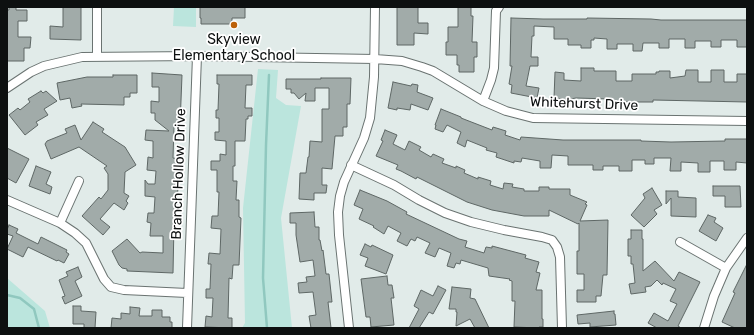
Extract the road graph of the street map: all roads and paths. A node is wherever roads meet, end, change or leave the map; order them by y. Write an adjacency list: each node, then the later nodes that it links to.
1 (97, 7): 4 (street)
2 (375, 7): 6 (street)
3 (499, 7): 8 (street)
4 (96, 56): 5 (street, Whitehurst Drive); 7 (street, Whitehurst Drive)
5 (197, 56): 6 (street, Whitehurst Drive); 17 (street, Branch Hollow Drive)
6 (375, 59): 8 (street, Whitehurst Drive); 10 (street)
7 (7, 88)
8 (483, 101): 9 (street, Whitehurst Drive)
9 (747, 121)
10 (351, 165): 19 (street); 20 (street)
11 (79, 181): 13 (street)
12 (7, 200): 13 (street)
13 (60, 223): 17 (street)
14 (747, 238): 16 (street)
15 (680, 242): 16 (street)
16 (726, 268): 21 (street)
17 (187, 293): 18 (street, Branch Hollow Drive)
18 (187, 328)
19 (349, 328)
20 (562, 328)
21 (704, 328)

